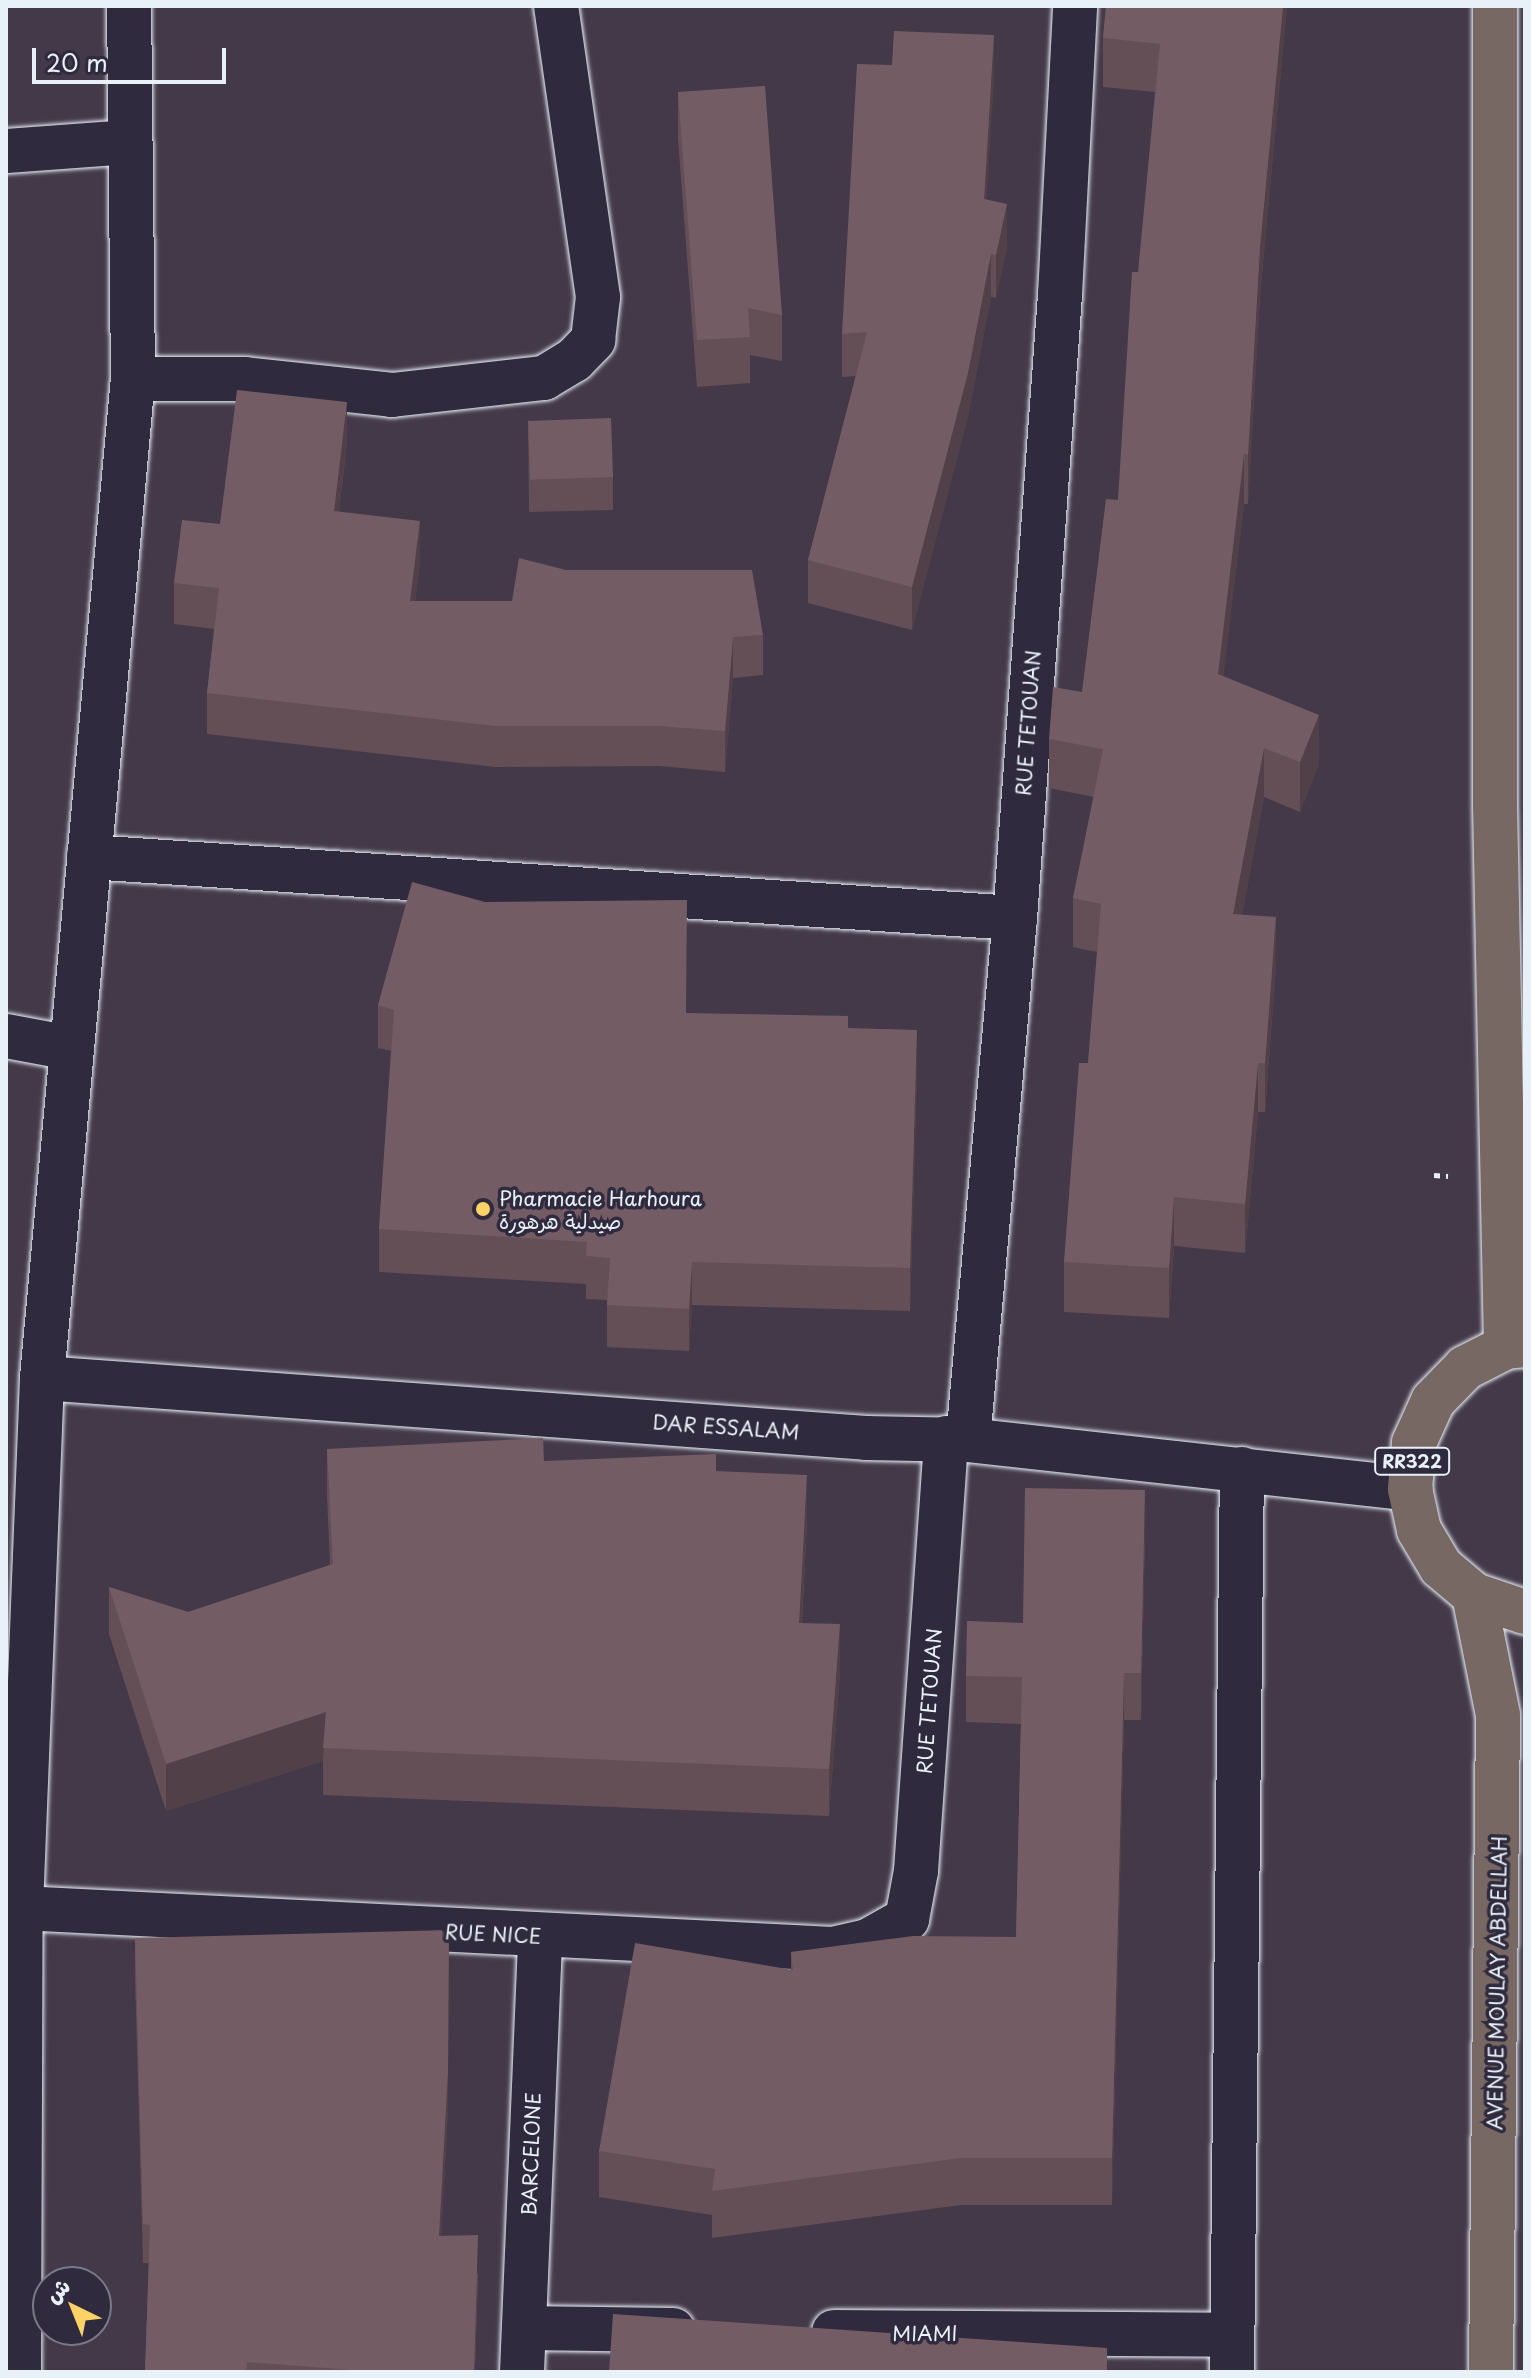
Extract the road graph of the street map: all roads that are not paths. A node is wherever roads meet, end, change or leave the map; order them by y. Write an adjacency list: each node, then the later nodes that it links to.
1 (129, 6): 5 (street)
2 (556, 6): 7 (street)
3 (1075, 6): 9 (street, RUE TETOUAN)
4 (1495, 6): 12 (main road, RR322)
5 (128, 142): 6 (street); 7 (street)
6 (6, 151)
7 (133, 379): 8 (street)
8 (89, 857): 9 (street); 11 (street)
9 (1015, 918): 14 (street, RUE TETOUAN)
10 (6, 1036): 11 (street)
11 (71, 1048): 13 (street)
12 (1516, 1346): 16 (main road, RR322)
13 (42, 1378): 14 (street, DAR ESSALAM); 19 (street)
14 (957, 1439): 15 (street, DAR ESSALAM); 21 (street, RUE TETOUAN)
15 (1242, 1469): 16 (street, DAR ESSALAM); 25 (street)
16 (1410, 1489): 17 (main road, RR322)
17 (1474, 1595): 18 (main road, RR322); 28 (main road, AVENUE MOULAY ABDELLAH)
18 (1525, 1612)
19 (21, 1908): 20 (street, RUE NICE); 26 (street)
20 (540, 1937): 21 (street, RUE NICE); 22 (street, BARCELONE)
21 (868, 1941)
22 (524, 2328): 23 (street); 27 (street, BARCELONE)
23 (713, 2331)
24 (791, 2332): 25 (street, MIAMI)
25 (1231, 2353)
26 (19, 2372)
27 (522, 2372)
28 (1491, 2372)

